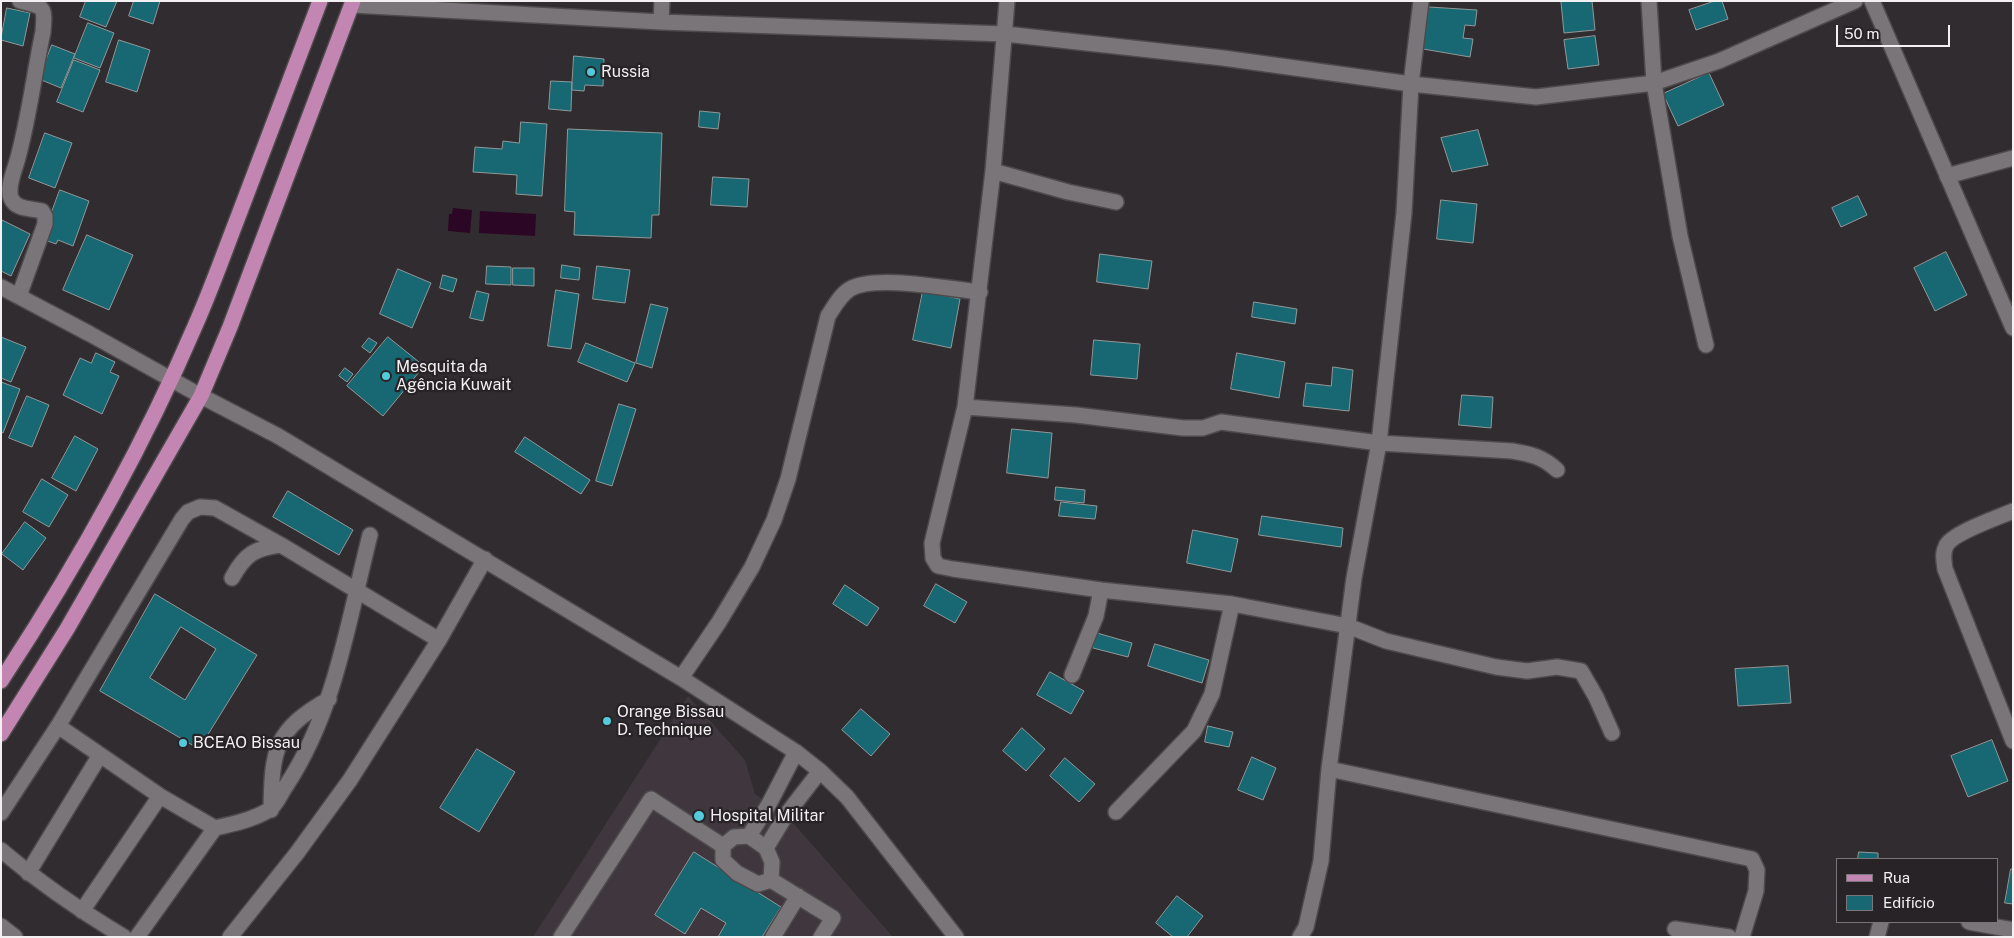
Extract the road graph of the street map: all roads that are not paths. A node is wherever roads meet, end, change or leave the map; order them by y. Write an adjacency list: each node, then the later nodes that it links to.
1 (20, 1): 20 (street)
2 (320, 1): 23 (main road)
3 (662, 1): 10 (street)
4 (1007, 1): 11 (street)
5 (1421, 1): 12 (street)
6 (1649, 1): 13 (street)
7 (1855, 1): 13 (street)
8 (1872, 1): 16 (street)
9 (353, 3): 10 (street); 24 (main road)
10 (661, 22): 11 (street)
11 (1005, 34): 12 (street); 15 (street)
12 (1411, 84): 13 (street); 26 (street)
13 (1654, 84): 22 (street)
14 (2013, 158): 16 (street)
15 (993, 171): 17 (street); 19 (street)
16 (1947, 176): 21 (street)
17 (1116, 202)
18 (1, 287): 20 (street)
19 (980, 292): 25 (street); 39 (street)
20 (19, 296): 23 (street)
21 (2013, 328)
22 (1706, 345)
23 (172, 379): 24 (street); 40 (main road)
24 (201, 396): 31 (street); 44 (main road)
25 (965, 407): 26 (street); 33 (street)
26 (1380, 443): 27 (street); 36 (street)
27 (1557, 470)
28 (2013, 512): 45 (street)
29 (370, 535): 34 (street)
30 (281, 545): 32 (street); 34 (street); 42 (street)
31 (485, 559): 37 (street); 39 (street)
32 (232, 578)
33 (1101, 590): 35 (street); 38 (street)
34 (357, 591): 37 (street); 41 (street)
35 (1232, 604): 36 (street); 52 (street)
36 (1348, 626): 43 (street); 48 (street)
37 (439, 640): 71 (street)
38 (1072, 675)
39 (681, 678): 46 (street)
40 (1, 681)
41 (329, 699): 51 (street); 51 (street)
42 (58, 726): 47 (street); 53 (street)
43 (1612, 733)
44 (1, 734)
45 (2013, 741)
46 (796, 752): 49 (street); 55 (street)
47 (100, 755): 50 (street); 59 (street)
48 (1329, 769): 76 (street); 78 (street)
49 (820, 771): 57 (street); 75 (street)
50 (160, 796): 54 (street); 62 (street)
51 (270, 810): 54 (street)
52 (1116, 812)
53 (1, 813)
54 (215, 828): 70 (street)
55 (749, 836): 56 (street); 57 (street)
56 (723, 846): 60 (street); 72 (street)
57 (766, 848): 60 (street)
58 (1, 850): 59 (street)
59 (28, 873): 62 (street)
60 (771, 880): 61 (street)
61 (798, 896): 73 (street); 74 (street)
62 (82, 911): 69 (street)
63 (1881, 923): 79 (street)
64 (1974, 923): 67 (street)
65 (1, 926): 68 (street)
66 (1675, 929): 77 (street)
67 (2013, 930)
68 (15, 937)
69 (124, 937)
70 (137, 937)
71 (230, 937)
72 (560, 937)
73 (773, 937)
74 (821, 937)
75 (956, 937)
76 (1300, 937)
77 (1729, 937)
78 (1742, 937)
79 (1877, 937)

